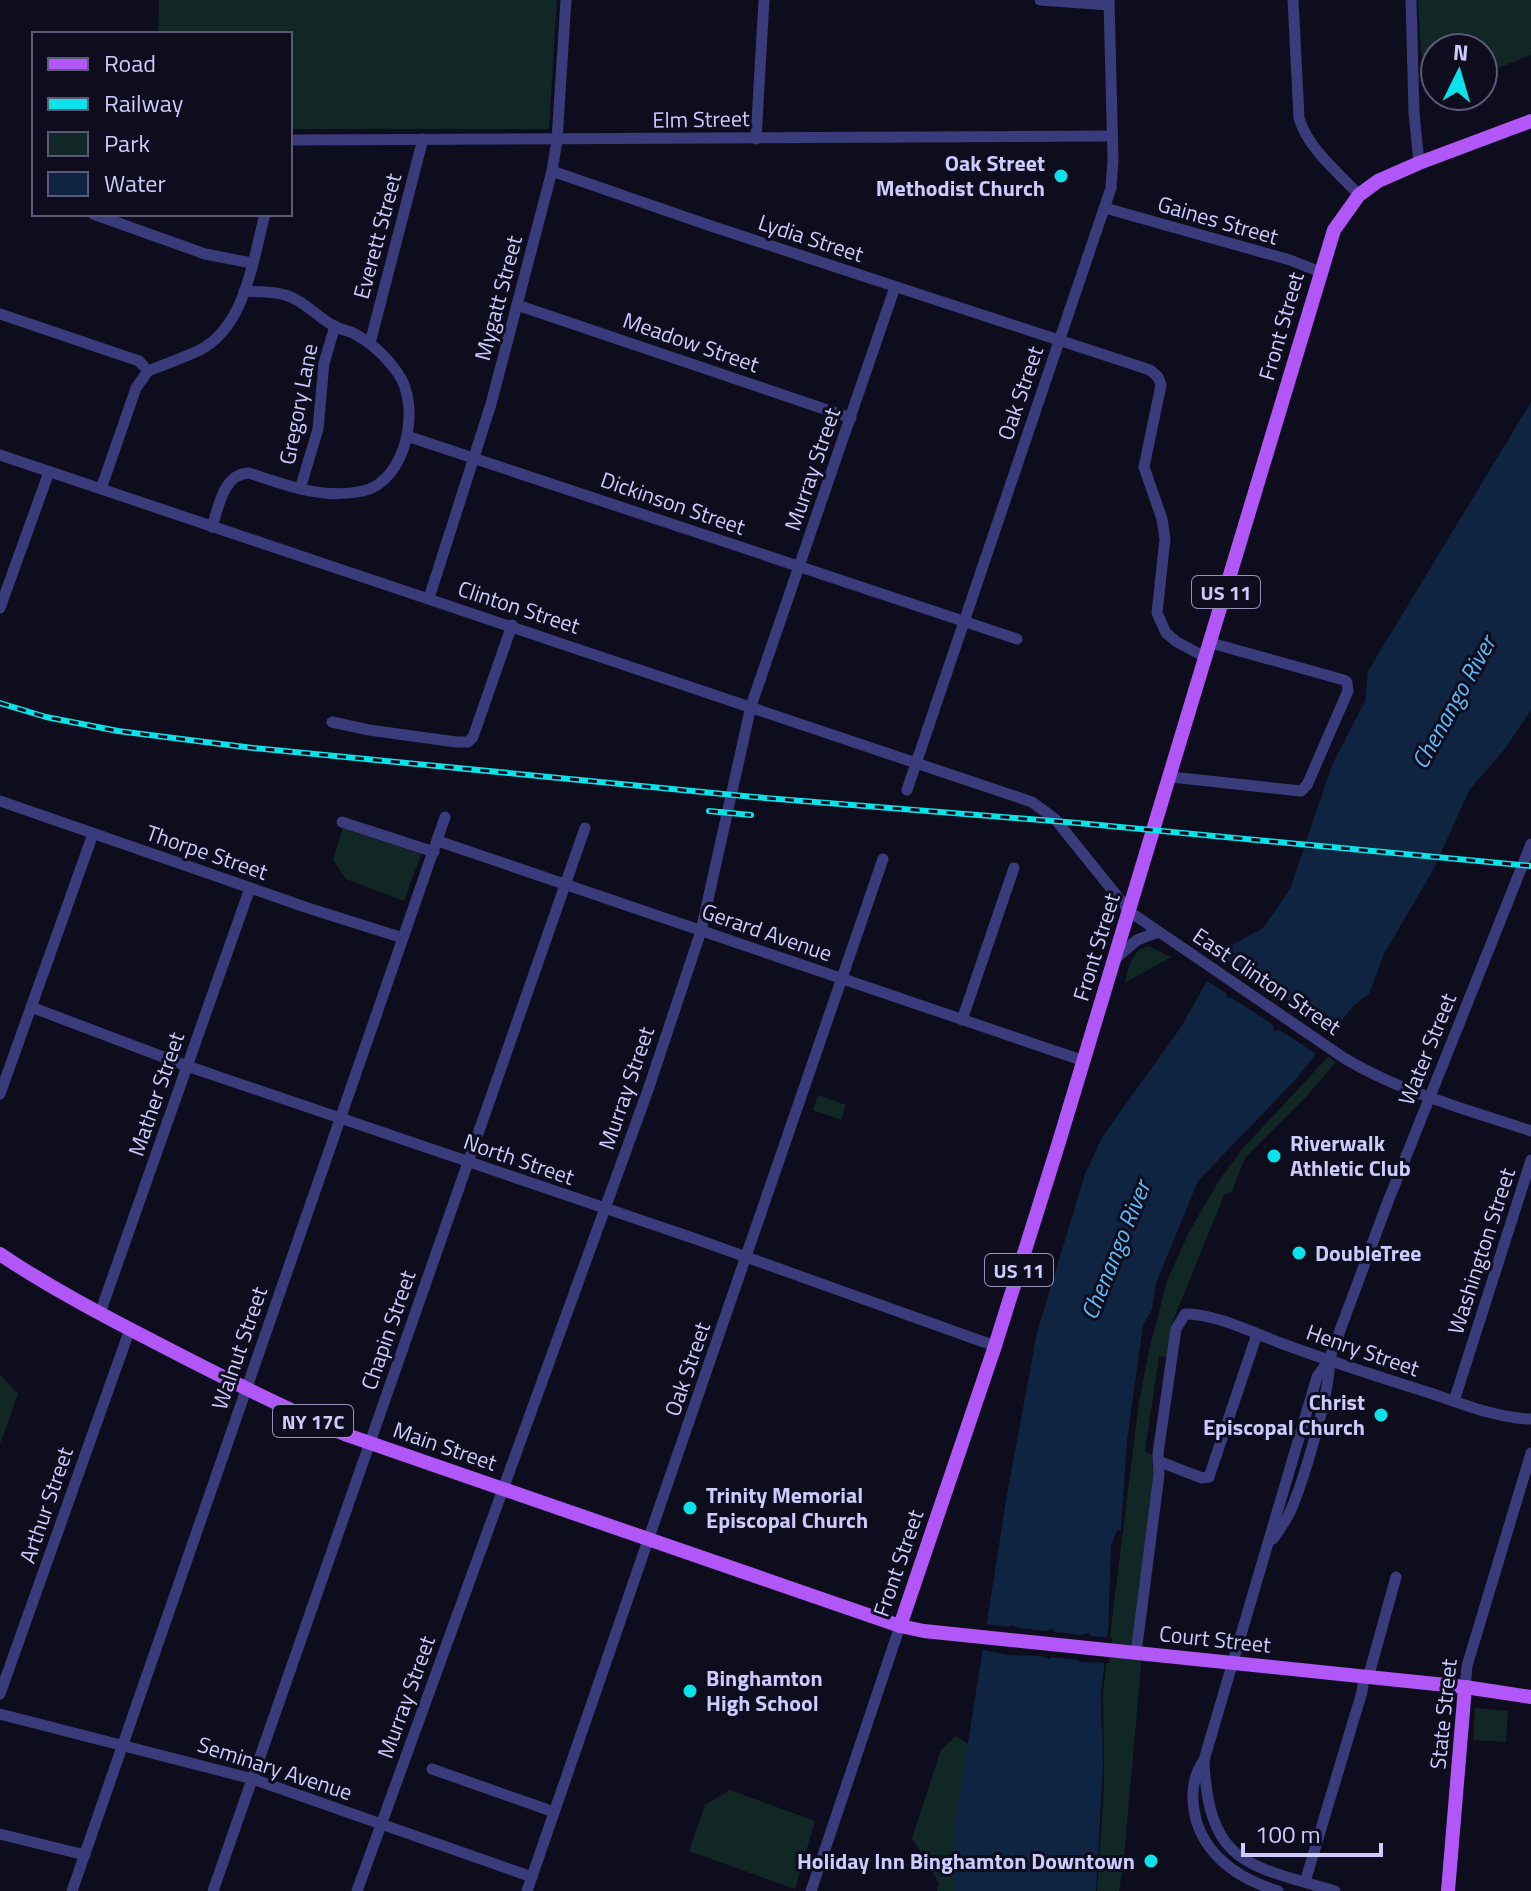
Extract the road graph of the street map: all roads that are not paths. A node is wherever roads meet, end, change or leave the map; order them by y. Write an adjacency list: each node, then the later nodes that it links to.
1 (566, 0): 12 (street, Mygatt Street)
2 (764, 0): 10 (street)
3 (1040, 0): 6 (street)
4 (1293, 0): 15 (street)
5 (1411, 0): 13 (street)
6 (1109, 2): 8 (street, Oak Street)
7 (1531, 121): 13 (main road, Front Street / US 11)
8 (1112, 136): 10 (street, Elm Street); 16 (street, Oak Street)
9 (423, 139): 11 (street, Elm Street); 12 (street, Elm Street); 27 (street, Everett Street)
10 (756, 139): 12 (street, Elm Street)
11 (292, 140)
12 (557, 140): 14 (street, Mygatt Street)
13 (1419, 163): 15 (main road, Front Street / US 11)
14 (552, 171): 21 (street, Lydia Street); 23 (street, Mygatt Street)
15 (1359, 195): 20 (main road, Front Street / US 11)
16 (1105, 208): 20 (street, Gaines Street); 26 (street, Oak Street)
17 (99, 216): 19 (street)
18 (264, 216): 19 (street)
19 (252, 263): 22 (street)
20 (1320, 272): 44 (main road, Front Street / US 11)
21 (895, 287): 26 (street, Lydia Street); 29 (street, Murray Street)
22 (244, 291): 25 (street); 28 (street)
23 (517, 305): 29 (street, Meadow Street); 32 (street, Mygatt Street)
24 (0, 314): 28 (street)
25 (335, 326): 27 (street); 35 (street, Gregory Lane)
26 (1059, 341): 41 (street, Oak Street); 45 (street, Lydia Street)
27 (370, 343): 30 (street)
28 (148, 371): 34 (street)
29 (851, 418): 37 (street, Murray Street)
30 (407, 436): 32 (street, Dickinson Street); 35 (street)
31 (0, 455): 33 (street, Clinton Street)
32 (475, 458): 37 (street, Dickinson Street); 39 (street, Mygatt Street)
33 (49, 472): 34 (street, Clinton Street); 38 (street)
34 (101, 489): 36 (street, Clinton Street)
35 (300, 489): 36 (street)
36 (212, 527): 39 (street, Clinton Street)
37 (800, 568): 41 (street, Dickinson Street); 46 (street, Murray Street)
38 (5, 575): 40 (street)
39 (429, 598): 42 (street, Clinton Street)
40 (0, 608)
41 (963, 622): 43 (street, Dickinson Street); 48 (street, Oak Street)
42 (512, 625): 46 (street, Clinton Street); 47 (street)
43 (1017, 639)
44 (1211, 643): 45 (main road, Front Street / US 11); 49 (street)
45 (1207, 658): 49 (main road, Front Street / US 11)
46 (751, 706): 48 (street, Clinton Street); 64 (street, Murray Street)
47 (332, 722)
48 (916, 763): 50 (street, Oak Street); 51 (street, Clinton Street)
49 (1171, 777): 63 (main road, Front Street / US 11)
50 (907, 790)
51 (1024, 799): 63 (street, East Clinton Street)
52 (0, 801): 56 (street, Thorpe Street)
53 (445, 817): 57 (street, Walnut Street)
54 (342, 822): 57 (street, Gerard Avenue)
55 (585, 828): 61 (street, Chapin Street)
56 (93, 834): 62 (street, Thorpe Street); 69 (street)
57 (436, 847): 61 (street, Gerard Avenue); 66 (street, Walnut Street)
58 (1530, 850): 74 (street, Water Street)
59 (883, 859): 68 (street, Oak Street)
60 (1014, 868): 70 (street)
61 (565, 885): 64 (street, Gerard Avenue); 78 (street, Chapin Street)
62 (250, 888): 66 (street, Thorpe Street); 72 (street, Mather Street)
63 (1130, 912): 65 (street, East Clinton Street); 67 (main road, Front Street / US 11)
64 (701, 931): 68 (street, Gerard Avenue); 79 (street, Murray Street)
65 (1158, 932): 67 (street); 74 (street, East Clinton Street)
66 (403, 938): 75 (street, Walnut Street)
67 (1116, 958): 71 (main road, Front Street / US 11)
68 (843, 979): 70 (street, Gerard Avenue); 81 (street, Oak Street)
69 (31, 1007): 72 (street, North Street); 73 (street)
70 (962, 1020): 71 (street, Gerard Avenue)
71 (1084, 1061): 85 (main road, Front Street / US 11)
72 (187, 1066): 75 (street, North Street); 82 (street, Mather Street)
73 (0, 1094)
74 (1430, 1095): 76 (street, East Clinton Street); 86 (street, Water Street)
75 (339, 1117): 78 (street, North Street); 87 (street, Walnut Street)
76 (1531, 1131)
77 (1531, 1160): 88 (street, Washington Street)
78 (467, 1162): 79 (street, North Street); 90 (street, Chapin Street)
79 (604, 1209): 81 (street, North Street); 93 (street, Murray Street)
80 (0, 1254): 82 (main road, Main Street / NY 17C)
81 (746, 1258): 85 (street, North Street); 94 (street, Oak Street)
82 (100, 1313): 83 (main road, Main Street / NY 17C)
83 (130, 1329): 87 (main road, Main Street / NY 17C); 101 (street, Arthur Street)
84 (1257, 1334): 86 (street, Henry Street); 92 (street); 92 (street, Henry Street)
85 (995, 1346): 96 (main road, Front Street / US 11)
86 (1329, 1360): 88 (street, Henry Street); 98 (street, Water Street)
87 (246, 1390): 90 (main road, Main Street / NY 17C); 104 (street, Walnut Street)
88 (1454, 1401): 89 (street, Henry Street)
89 (1531, 1419)
90 (370, 1443): 93 (main road, Main Street / NY 17C); 107 (street, Chapin Street)
91 (1531, 1453): 100 (street, State Street)
92 (1158, 1461): 97 (street)
93 (503, 1489): 94 (main road, Main Street / NY 17C); 109 (street, Murray Street)
94 (648, 1539): 96 (main road, Main Street / NY 17C); 108 (street, Oak Street)
95 (1396, 1577): 99 (street)
96 (900, 1626): 97 (main road, Court Street); 119 (street, Front Street)
97 (1130, 1652): 98 (main road, Court Street)
98 (1233, 1663): 99 (main road, Court Street); 105 (street, Water Street)
99 (1366, 1678): 100 (main road, Court Street); 113 (street)
100 (1465, 1687): 102 (main road, Court Street); 122 (main road, State Street)
101 (0, 1694)
102 (1529, 1697)
103 (0, 1714): 104 (street, Seminary Avenue)
104 (121, 1744): 107 (street, Seminary Avenue); 111 (street, Walnut Street)
105 (1204, 1760): 113 (street); 120 (street, Water Street)
106 (432, 1769): 108 (street)
107 (253, 1779): 109 (street, Seminary Avenue); 116 (street, Chapin Street)
108 (554, 1812): 112 (street, Oak Street)
109 (380, 1824): 112 (street, Seminary Avenue); 117 (street, Murray Street)
110 (0, 1834): 111 (street)
111 (85, 1855): 115 (street, Walnut Street)
112 (532, 1877): 118 (street, Oak Street)
113 (1306, 1885): 114 (street)
114 (1320, 1889): 121 (street)
115 (72, 1891)
116 (213, 1891)
117 (357, 1891)
118 (528, 1891)
119 (811, 1891)
120 (1278, 1891)
121 (1335, 1891)
122 (1448, 1891)

